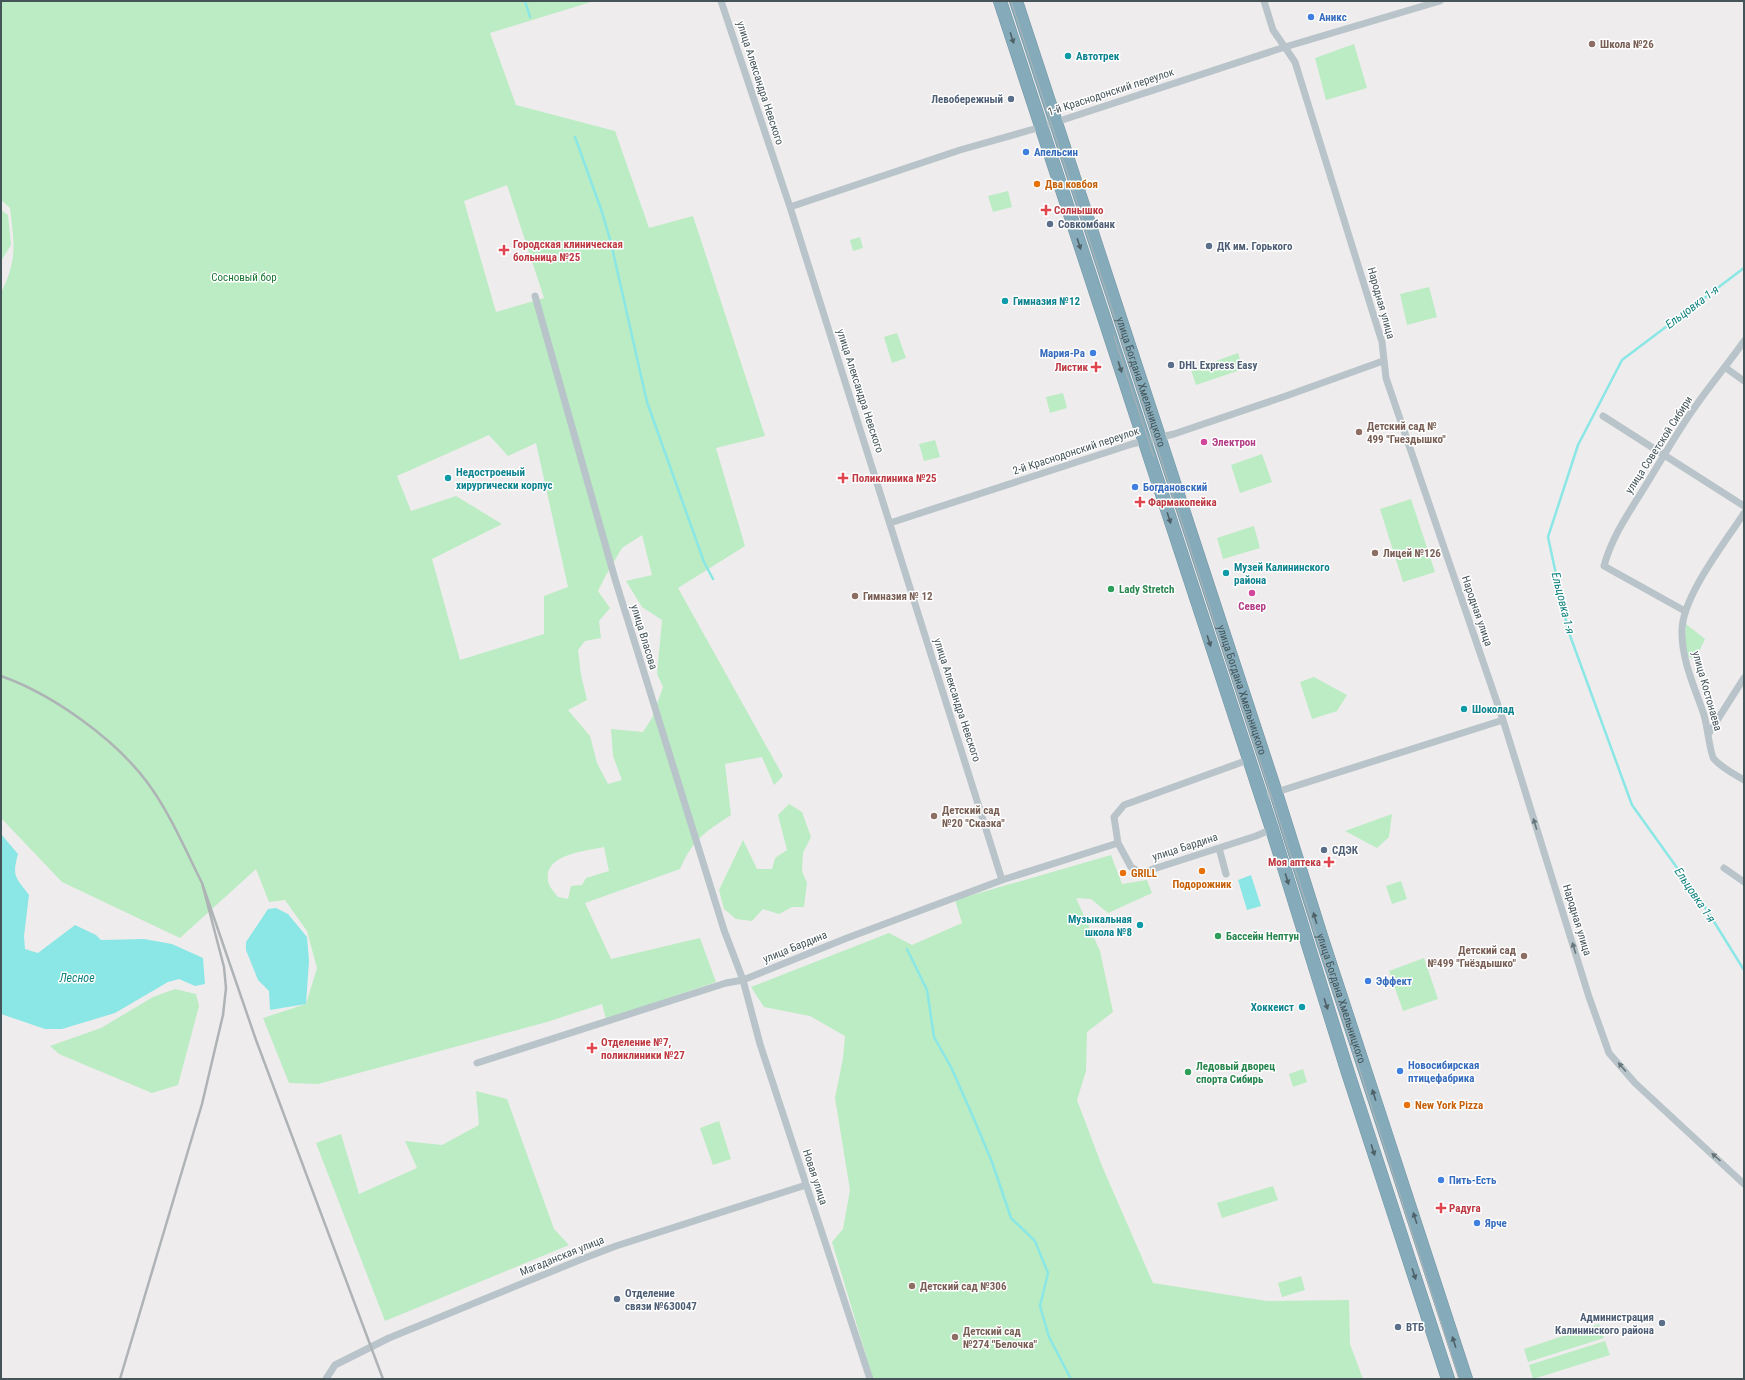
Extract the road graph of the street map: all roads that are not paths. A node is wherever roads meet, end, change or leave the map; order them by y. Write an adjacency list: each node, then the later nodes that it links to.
1 (721, 1): 9 (street, улица Александра Невского)
2 (1000, 1): 8 (highway, улица Богдана Хмельницкого, one-way to 8)
3 (1016, 1): 7 (highway, улица Богдана Хмельницкого)
4 (1264, 1): 6 (street, Народная улица)
5 (1440, 1): 6 (street, 1-й Краснодонский переулок)
6 (1285, 47): 7 (street, 1-й Краснодонский переулок); 12 (street, Народная улица)
7 (1055, 122): 8 (street, 1-й Краснодонский переулок); 16 (highway, улица Богдана Хмельницкого)
8 (1041, 127): 9 (street, 1-й Краснодонский переулок); 17 (highway, улица Богдана Хмельницкого, one-way to 17)
9 (790, 207): 21 (street, улица Александра Невского)
10 (535, 296): 37 (street, улица Власова)
11 (1744, 341): 13 (street, улица Советской Сибири)
12 (1383, 361): 16 (street, 2-й Краснодонский переулок); 24 (street, Народная улица)
13 (1726, 368): 14 (street); 18 (street, улица Советской Сибири)
14 (1744, 381)
15 (1603, 416): 18 (street)
16 (1160, 437): 17 (street, 2-й Краснодонский переулок); 28 (highway, улица Богдана Хмельницкого)
17 (1144, 441): 21 (street, 2-й Краснодонский переулок); 26 (highway, улица Богдана Хмельницкого, one-way to 26)
18 (1665, 455): 19 (street); 22 (street, улица Советской Сибири)
19 (1744, 506)
20 (1744, 513): 22 (street, улица Костонаева)
21 (890, 522): 35 (street, улица Александра Невского)
22 (1685, 611): 25 (street, улица Костонаева)
23 (1744, 678): 25 (street)
24 (1503, 720): 28 (street); 39 (street, Народная улица, one-way to 24)
25 (1709, 734): 27 (street, улица Костонаева)
26 (1248, 760): 29 (highway, улица Богдана Хмельницкого); 31 (street, улица Бардина)
27 (1744, 780)
28 (1276, 793): 29 (street); 44 (highway, улица Богдана Хмельницкого, one-way to 28)
29 (1261, 798): 30 (highway, улица Богдана Хмельницкого)
30 (1272, 829): 32 (street, улица Бардина); 43 (highway, улица Богдана Хмельницкого, one-way to 43)
31 (1118, 844): 32 (street, улица Бардина); 35 (street, улица Бардина)
32 (1218, 848): 34 (street)
33 (1724, 868): 36 (street)
34 (1226, 874)
35 (1002, 880): 37 (street, улица Бардина)
36 (1744, 882)
37 (743, 980): 38 (street, улица Бардина); 40 (street, Новая улица)
38 (477, 1063)
39 (1744, 1184)
40 (806, 1185): 41 (street, Магаданская улица); 42 (street, Новая улица)
41 (326, 1379)
42 (870, 1379)
43 (1448, 1379)
44 (1466, 1379)

